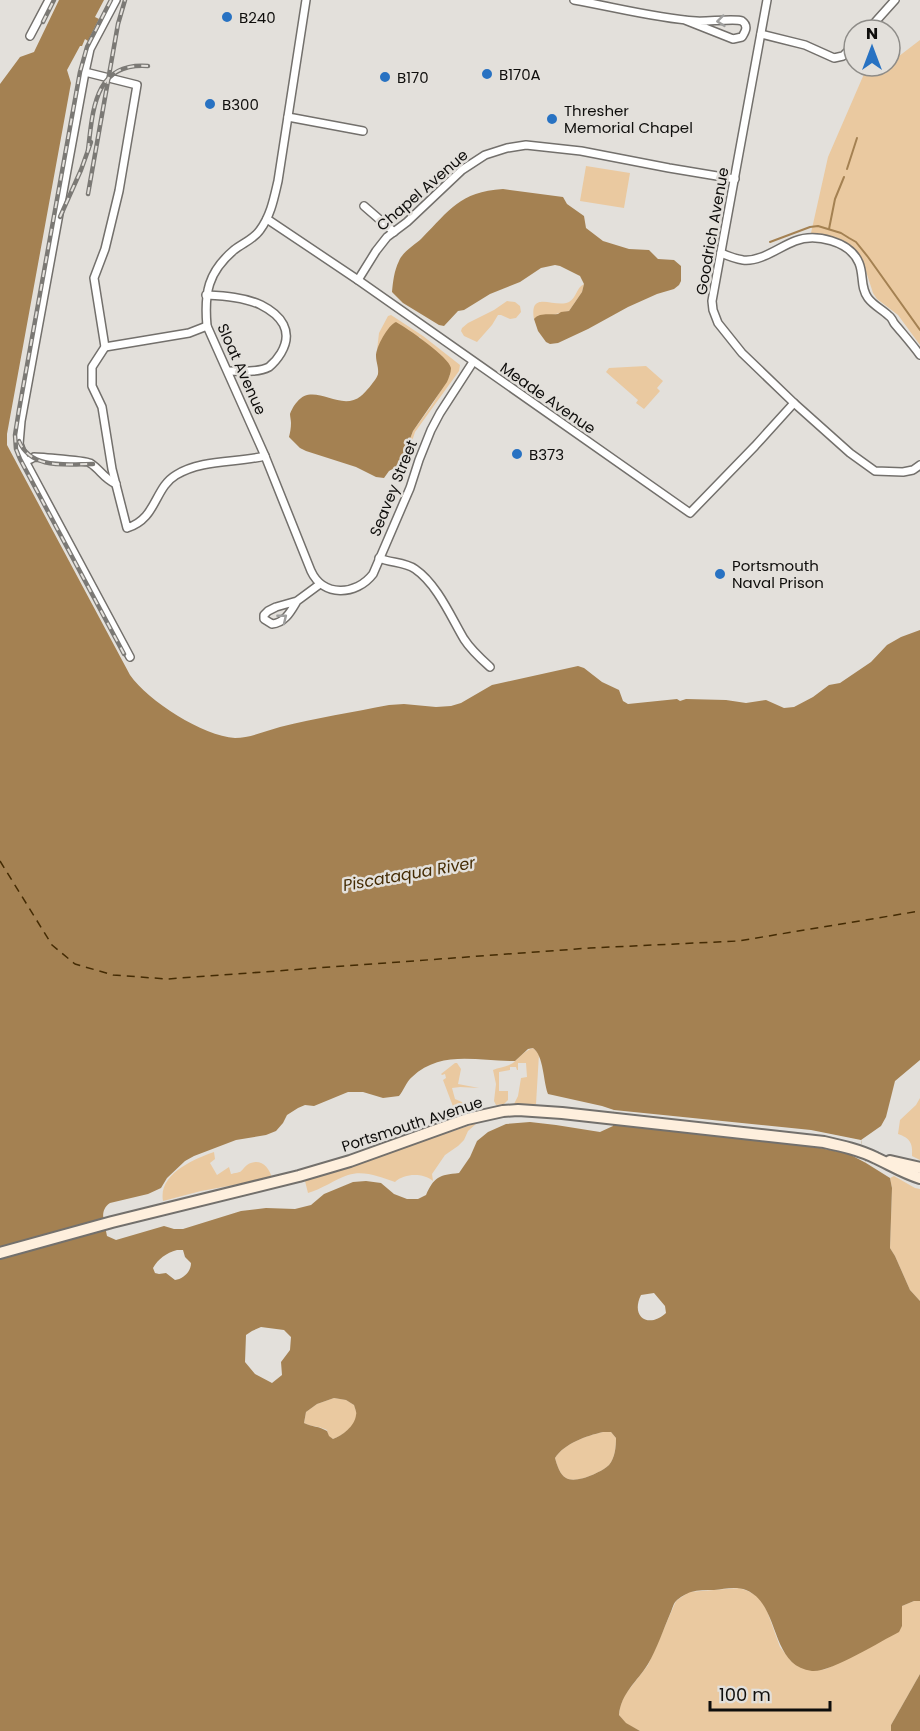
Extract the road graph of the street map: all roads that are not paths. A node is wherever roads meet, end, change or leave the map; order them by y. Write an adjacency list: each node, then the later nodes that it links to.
1 (49, 0): 10 (street)
2 (116, 0): 12 (street)
3 (306, 0): 13 (street, Sloat Avenue)
4 (574, 0): 8 (street)
5 (767, 0): 9 (street, Goodrich Avenue)
6 (895, 0): 7 (street)
7 (879, 18)
8 (685, 21): 8 (street, one-way to 8)
9 (761, 34): 11 (street); 15 (street, Goodrich Avenue)
10 (30, 36)
11 (842, 56)
12 (85, 72): 23 (street); 29 (street)
13 (288, 117): 14 (street); 17 (street, Sloat Avenue)
14 (363, 131)
15 (735, 179): 18 (street, Chapel Avenue); 19 (street, Goodrich Avenue)
16 (364, 206): 18 (street)
17 (267, 219): 20 (street, Meade Avenue); 21 (street, Sloat Avenue)
18 (394, 232): 20 (street, Chapel Avenue)
19 (722, 253): 24 (street); 27 (street, Goodrich Avenue)
20 (358, 280): 25 (street, Meade Avenue)
21 (206, 295): 22 (street, Sloat Avenue); 26 (street)
22 (207, 326): 23 (street); 26 (street, Sloat Avenue)
23 (105, 347): 31 (street)
24 (920, 356)
25 (473, 362): 27 (street, Meade Avenue); 32 (street, Seavey Street)
26 (228, 370): 28 (street, Sloat Avenue)
27 (794, 404): 30 (street, Goodrich Avenue)
28 (266, 456): 31 (street); 33 (street, Sloat Avenue)
29 (26, 461): 31 (street); 35 (street)
30 (920, 465)
31 (116, 483)
32 (379, 558): 33 (street, Seavey Street); 36 (street)
33 (320, 584): 34 (street)
34 (297, 601): 34 (street, one-way to 34)
35 (130, 657)
36 (490, 667)
37 (875, 1158): 38 (main road, Portsmouth Avenue); 39 (main road, Portsmouth Avenue); 40 (main road, Portsmouth Avenue)
38 (920, 1168)
39 (920, 1178)
40 (0, 1253)

